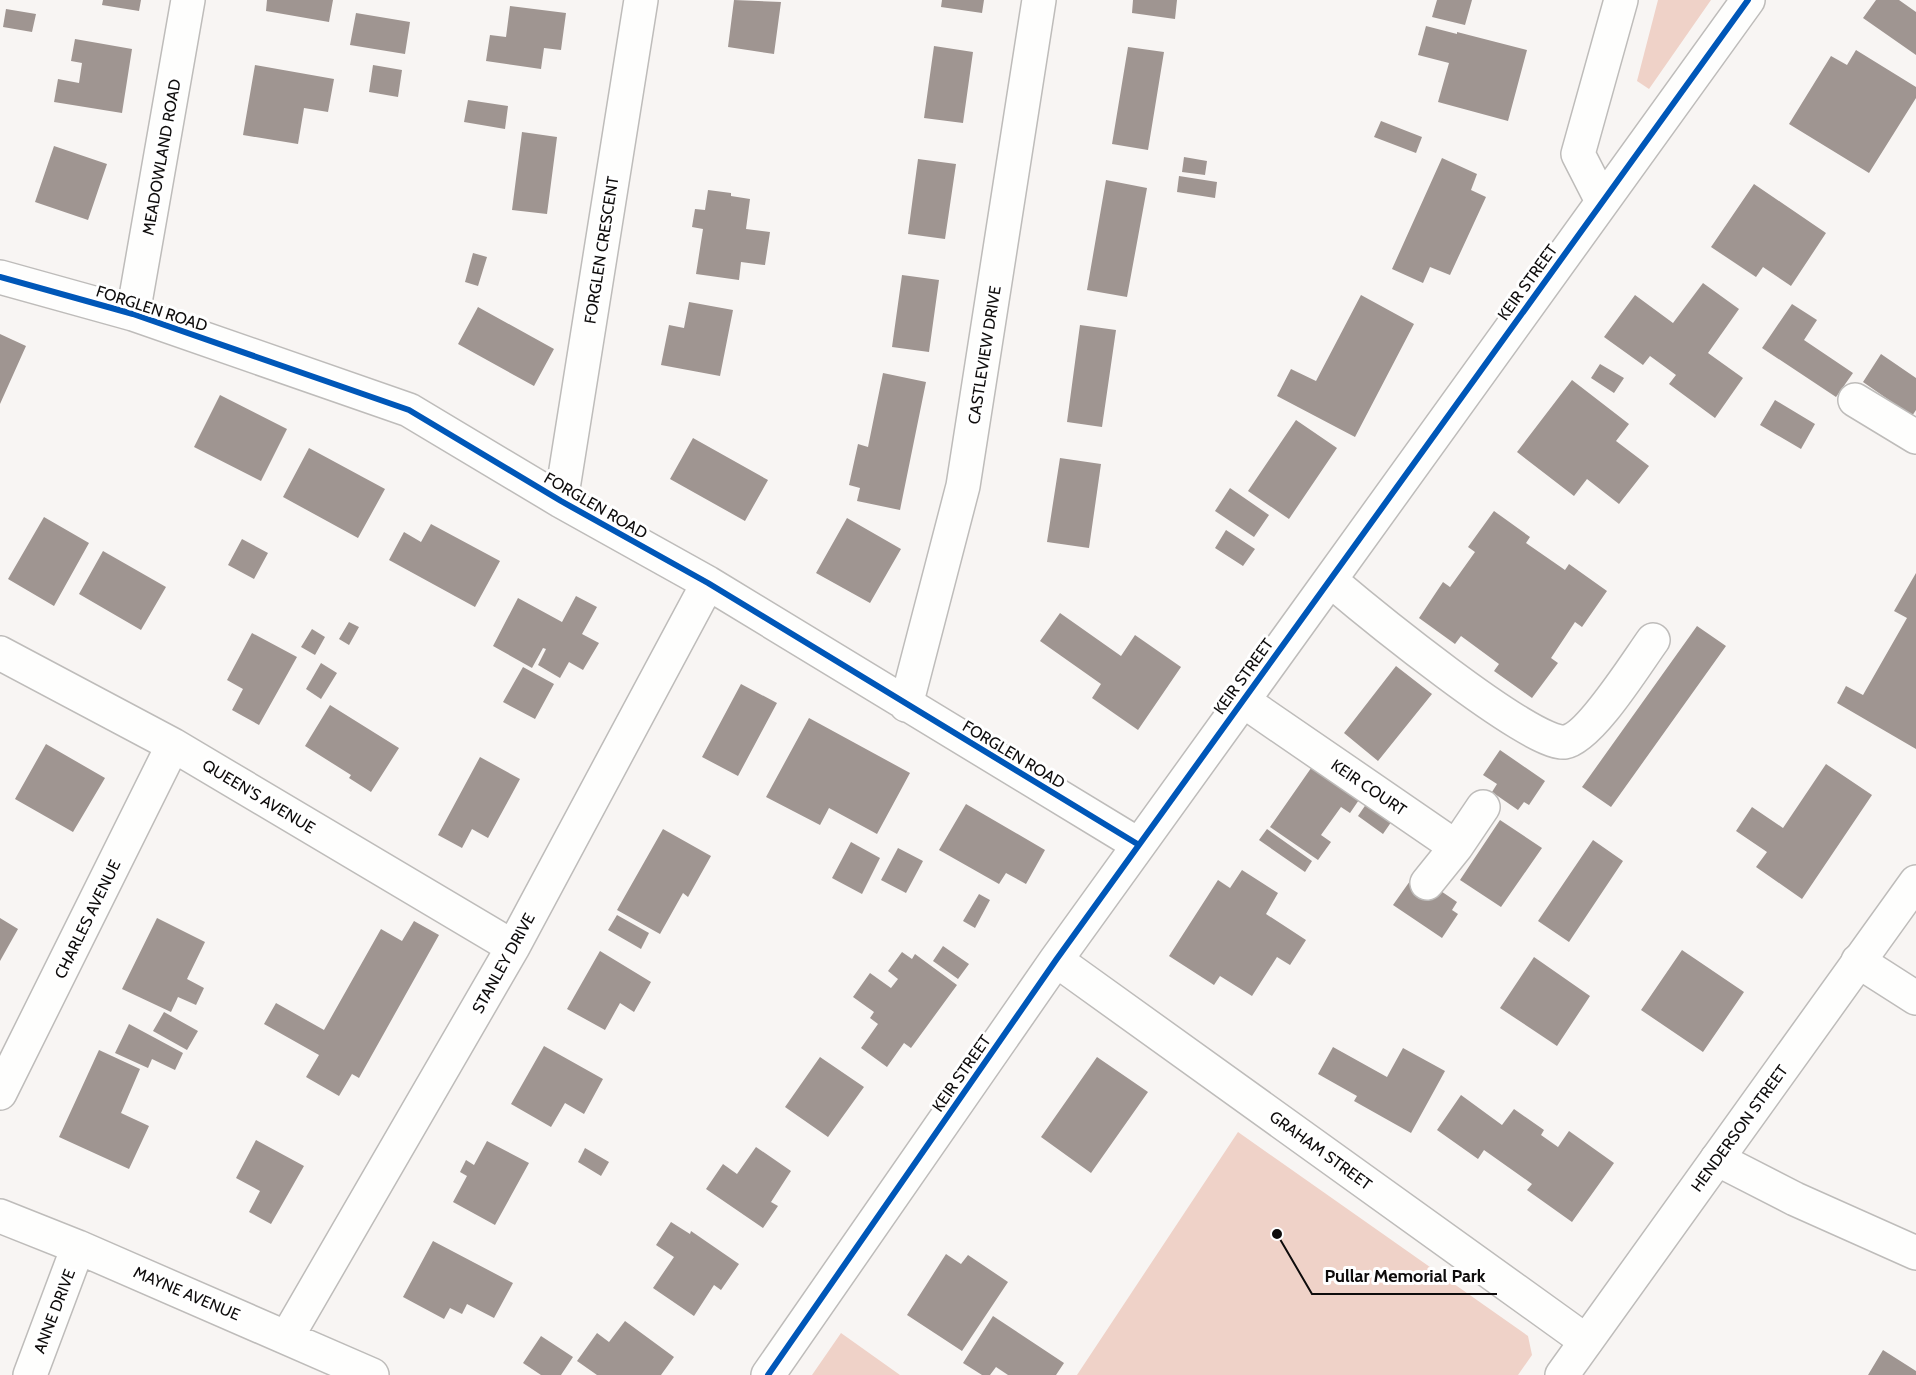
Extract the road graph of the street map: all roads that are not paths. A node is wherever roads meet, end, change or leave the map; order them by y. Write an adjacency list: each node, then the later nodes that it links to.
1 (188, 0): 8 (street, MEADOWLAND ROAD)
2 (640, 0): 11 (street, FORGLEN CRESCENT)
3 (1039, 0): 17 (street, CASTLEVIEW DRIVE)
4 (1621, 0): 6 (street)
5 (1748, 0): 6 (street, KEIR STREET)
6 (1602, 201): 12 (street, KEIR STREET)
7 (0, 276): 8 (street, FORGLEN ROAD)
8 (133, 314): 11 (street, FORGLEN ROAD)
9 (1855, 400): 10 (street)
10 (1916, 437)
11 (561, 501): 13 (street, FORGLEN ROAD)
12 (1330, 580): 14 (street); 16 (street, KEIR STREET)
13 (708, 584): 17 (street, FORGLEN ROAD); 24 (street, STANLEY DRIVE)
14 (1653, 640)
15 (0, 653): 18 (street, QUEEN'S AVENUE)
16 (1242, 700): 20 (street, KEIR STREET); 21 (street, KEIR COURT)
17 (906, 705): 20 (street, FORGLEN ROAD)
18 (173, 745): 24 (street, QUEEN'S AVENUE); 28 (street, CHARLES AVENUE)
19 (1483, 807): 21 (street)
20 (1138, 845): 25 (street, KEIR STREET)
21 (1456, 847): 23 (street)
22 (1916, 882): 26 (street, HENDERSON STREET)
23 (1426, 883)
24 (513, 947): 33 (street, STANLEY DRIVE)
25 (1056, 960): 34 (street, GRAHAM STREET); 37 (street, KEIR STREET)
26 (1858, 961): 27 (street); 29 (street, HENDERSON STREET)
27 (1916, 998)
28 (0, 1093)
29 (1717, 1159): 32 (street); 34 (street, HENDERSON STREET)
30 (0, 1216): 31 (street, MAYNE AVENUE)
31 (78, 1247): 33 (street, MAYNE AVENUE); 35 (street, ANNE DRIVE)
32 (1916, 1253)
33 (287, 1337): 36 (street, MAYNE AVENUE)
34 (1586, 1341): 38 (street, HENDERSON STREET)
35 (30, 1375)
36 (372, 1375)
37 (768, 1375)
38 (1562, 1375)

